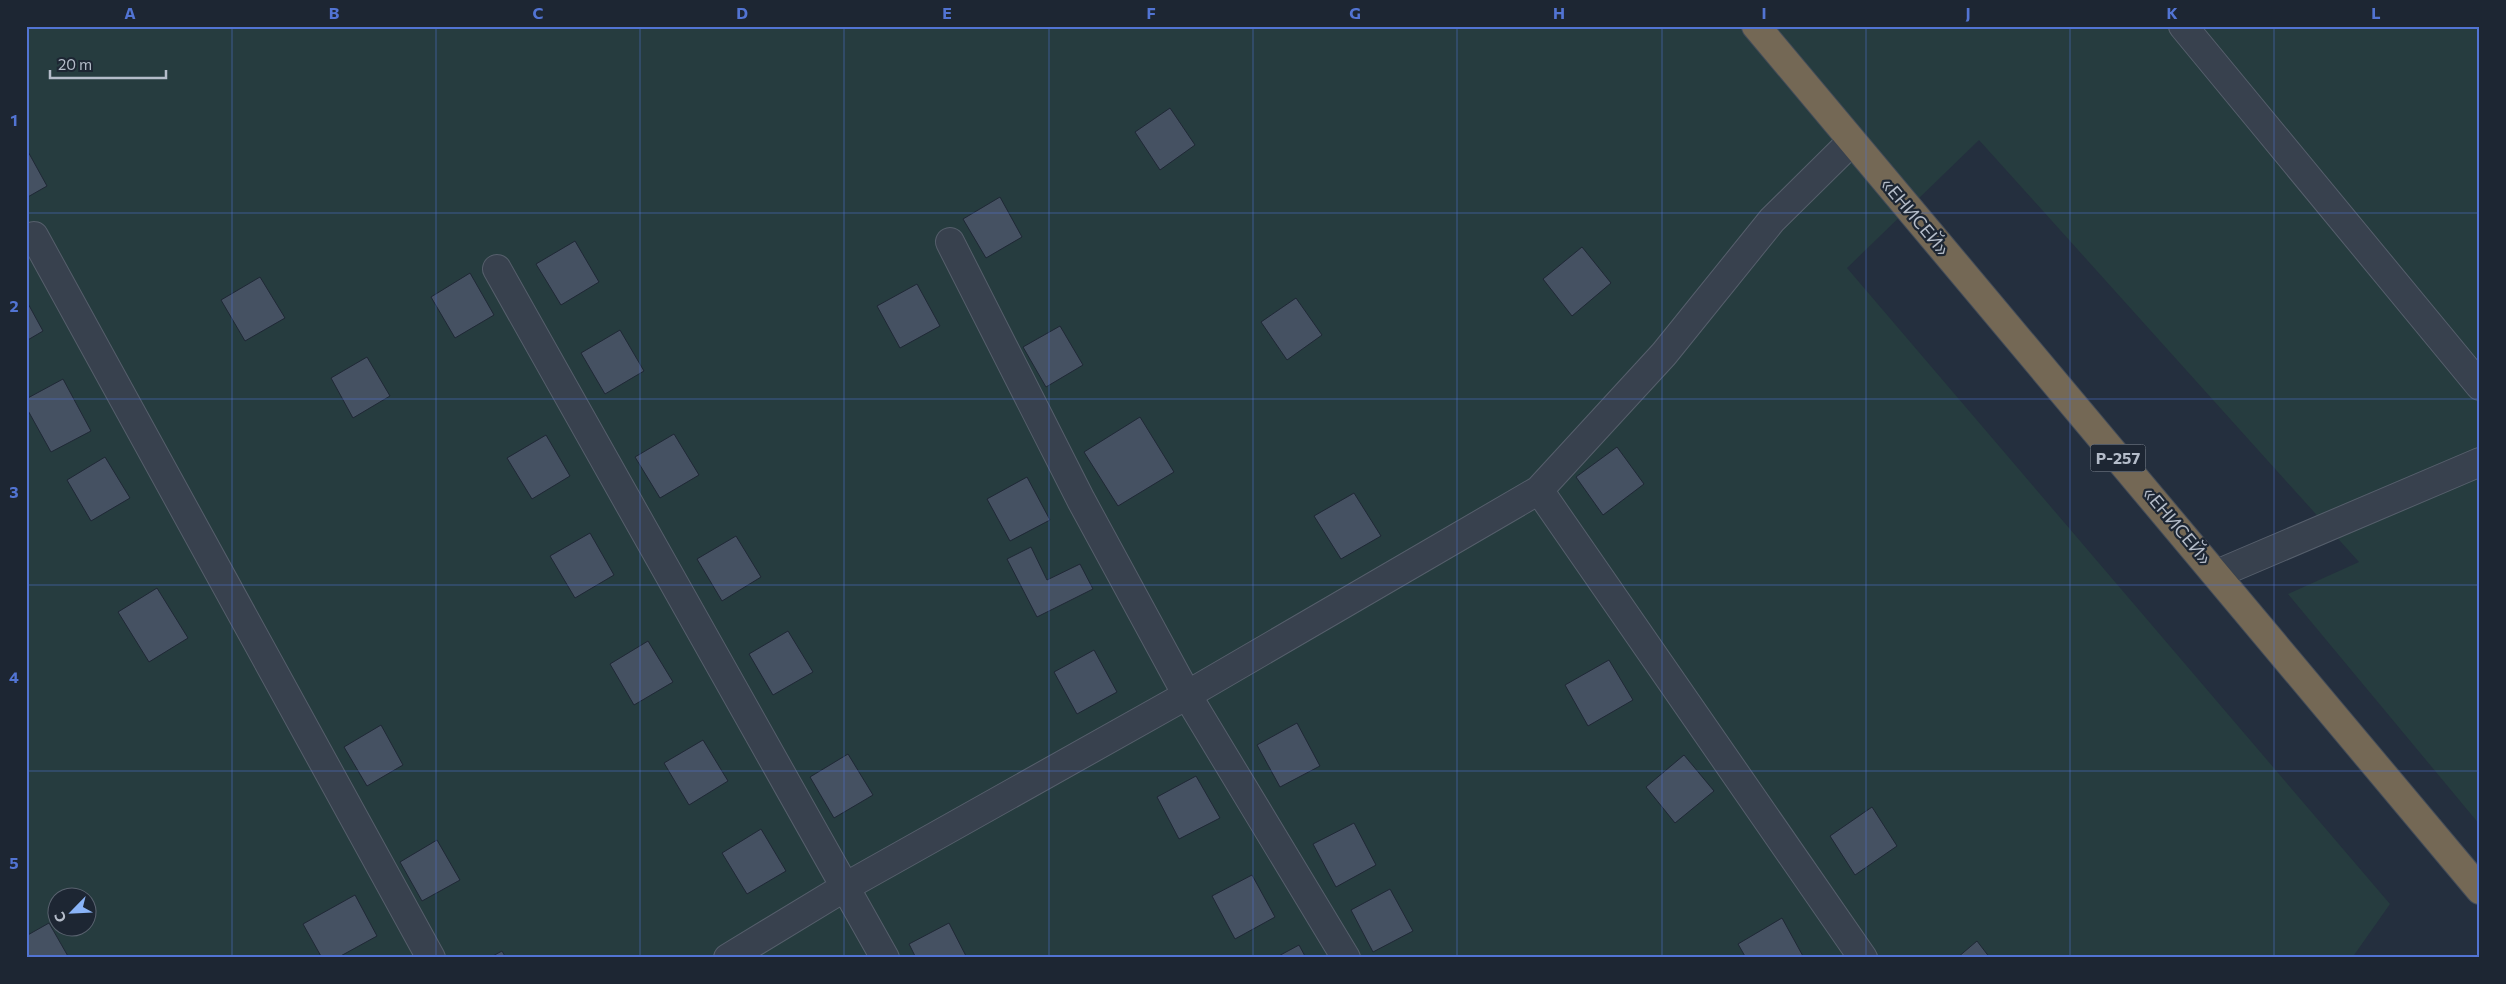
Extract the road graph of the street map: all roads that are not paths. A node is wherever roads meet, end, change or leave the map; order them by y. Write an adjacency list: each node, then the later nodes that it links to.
1 (1756, 26): 3 (highway, «ЕНИСЕЙ» / Р-257)
2 (2183, 26): 7 (street)
3 (1851, 142): 9 (street); 10 (highway, «ЕНИСЕЙ» / Р-257)
4 (34, 236): 14 (street)
5 (950, 242): 11 (street)
6 (497, 269): 12 (street)
7 (2480, 386)
8 (2480, 462): 10 (street)
9 (1539, 490): 11 (street); 18 (street)
10 (2217, 574): 13 (highway, «ЕНИСЕЙ» / Р-257)
11 (1188, 695): 12 (street); 17 (street)
12 (845, 887): 15 (street); 16 (street)
13 (2480, 890)
14 (431, 958)
15 (728, 958)
16 (885, 958)
17 (1346, 958)
18 (1863, 958)

